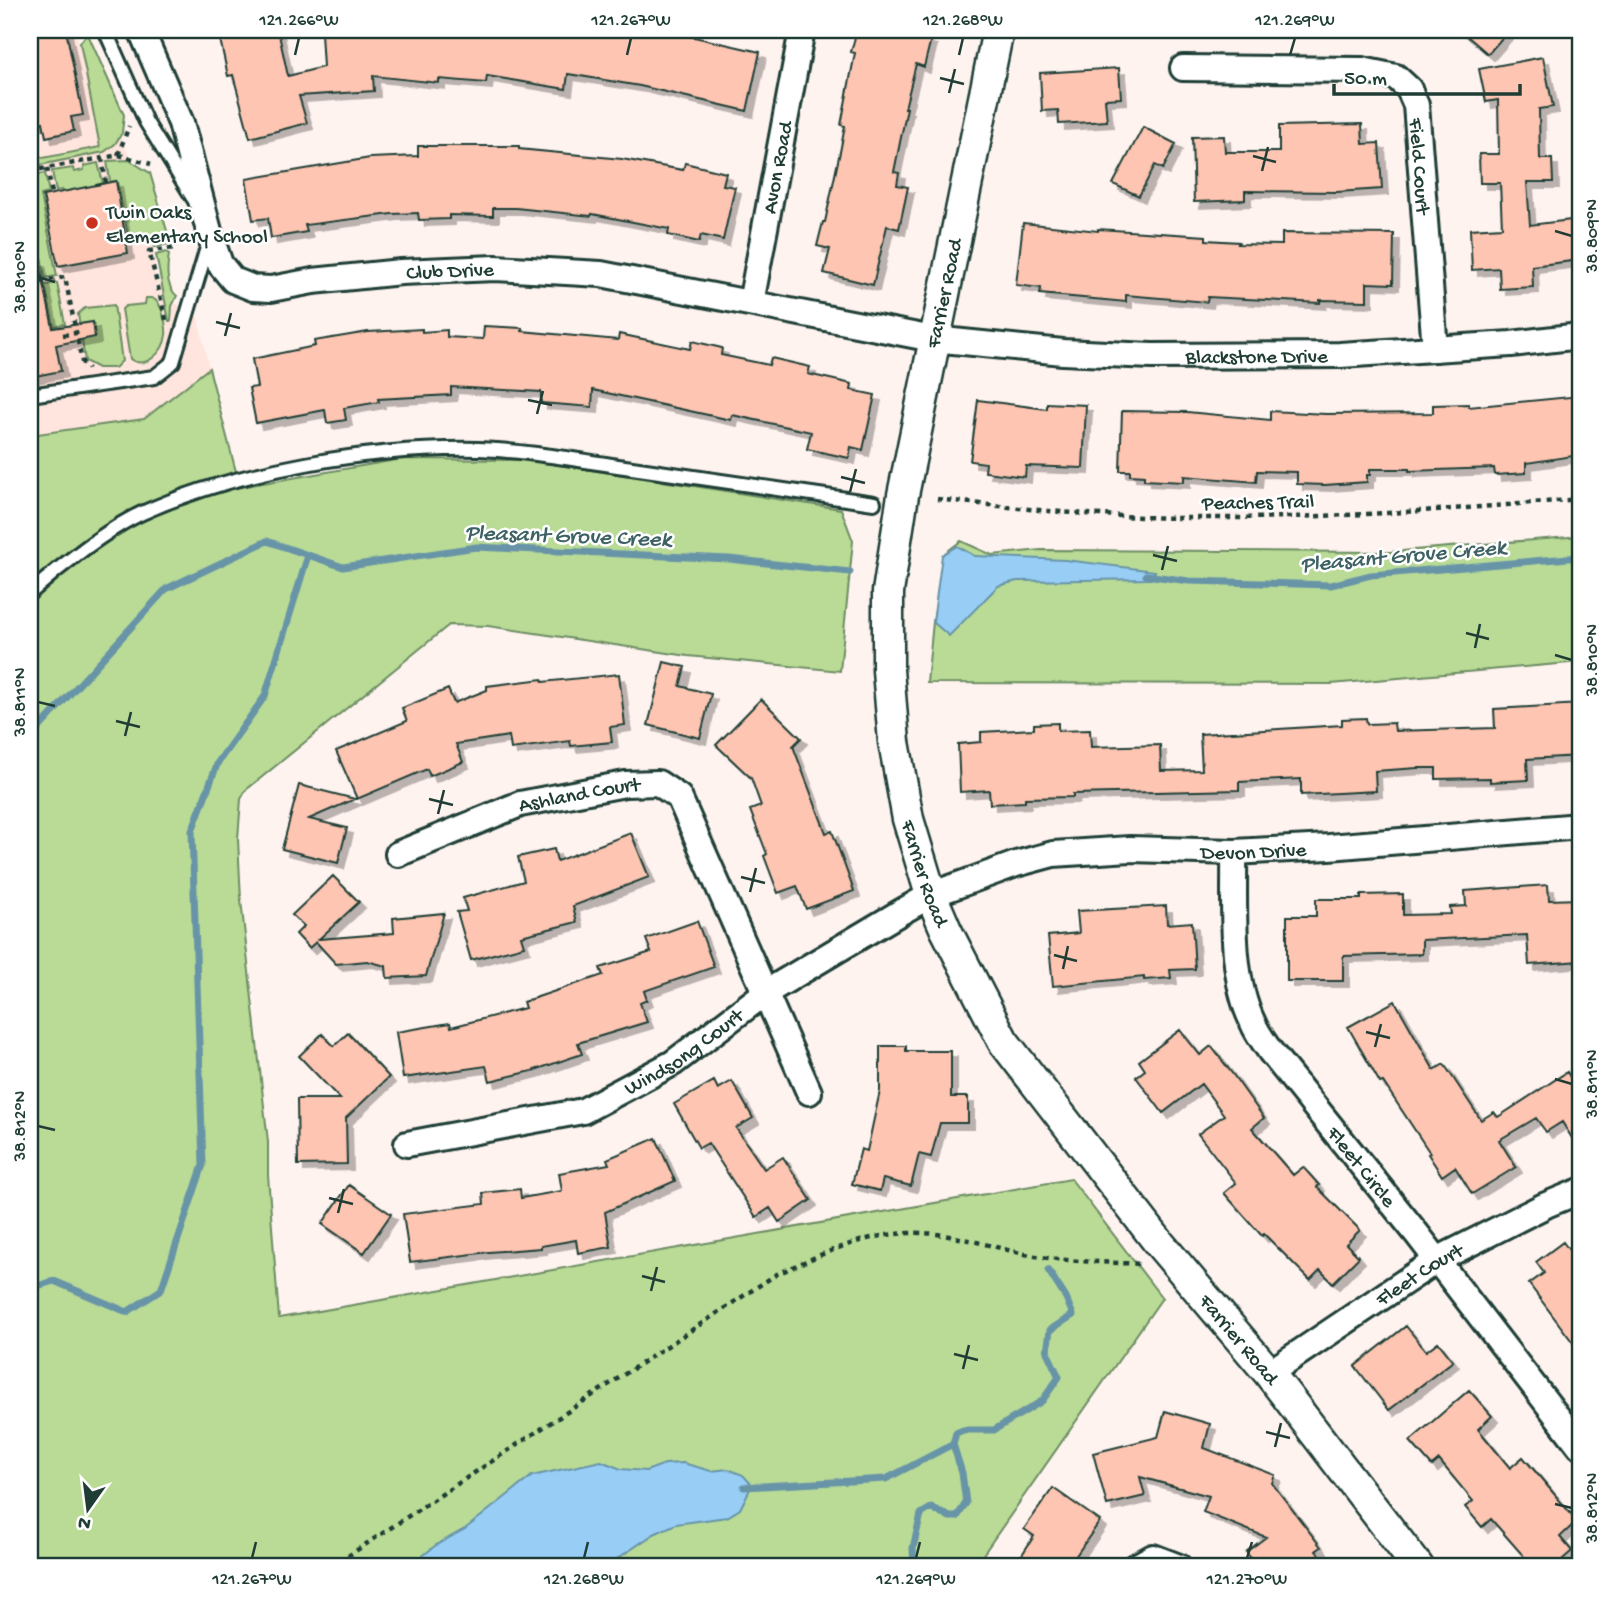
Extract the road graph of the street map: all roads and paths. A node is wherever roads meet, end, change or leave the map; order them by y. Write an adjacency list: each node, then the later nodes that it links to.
1 (105, 30): 14 (lane)
2 (141, 30): 14 (street, Club Drive)
3 (802, 30): 17 (street, Avon Road)
4 (998, 30): 22 (street, Farrier Road)
5 (1183, 68): 23 (street, Field Court)
6 (132, 118): 7 (path)
7 (118, 155): 8 (path); 9 (path)
8 (102, 158): 10 (path); 12 (path)
9 (151, 164)
10 (47, 168): 11 (path); 13 (path)
11 (30, 171)
12 (106, 183)
13 (52, 193)
14 (208, 227): 17 (street, Club Drive); 25 (lane)
15 (175, 248): 18 (path)
16 (30, 284): 19 (path)
17 (751, 303): 22 (street, Club Drive)
18 (166, 328)
19 (76, 334): 20 (path); 24 (path)
20 (63, 335)
21 (1580, 336): 23 (street, Blackstone Drive)
22 (933, 339): 23 (street, Blackstone Drive); 33 (street, Farrier Road)
23 (1435, 349)
24 (91, 372)
25 (30, 395)
26 (937, 499): 27 (path, Peaches Trail)
27 (1580, 499)
28 (874, 503): 29 (lane)
29 (30, 593)
30 (1580, 826): 31 (street, Devon Drive)
31 (1234, 852): 33 (street, Devon Drive); 38 (street, Fleet Circle)
32 (398, 854): 34 (street, Ashland Court)
33 (932, 895): 34 (street, Windsong Court); 40 (street, Farrier Road)
34 (765, 993): 35 (street, Ashland Court); 36 (street, Windsong Court)
35 (809, 1092)
36 (407, 1144)
37 (1580, 1191): 38 (street, Fleet Court)
38 (1437, 1260): 40 (street, Fleet Court); 41 (street, Fleet Circle)
39 (1146, 1264): 42 (path)
40 (1269, 1373): 45 (street, Farrier Road)
41 (1580, 1446)
42 (331, 1567)
43 (1135, 1567): 44 (street)
44 (1179, 1567)
45 (1418, 1567)

